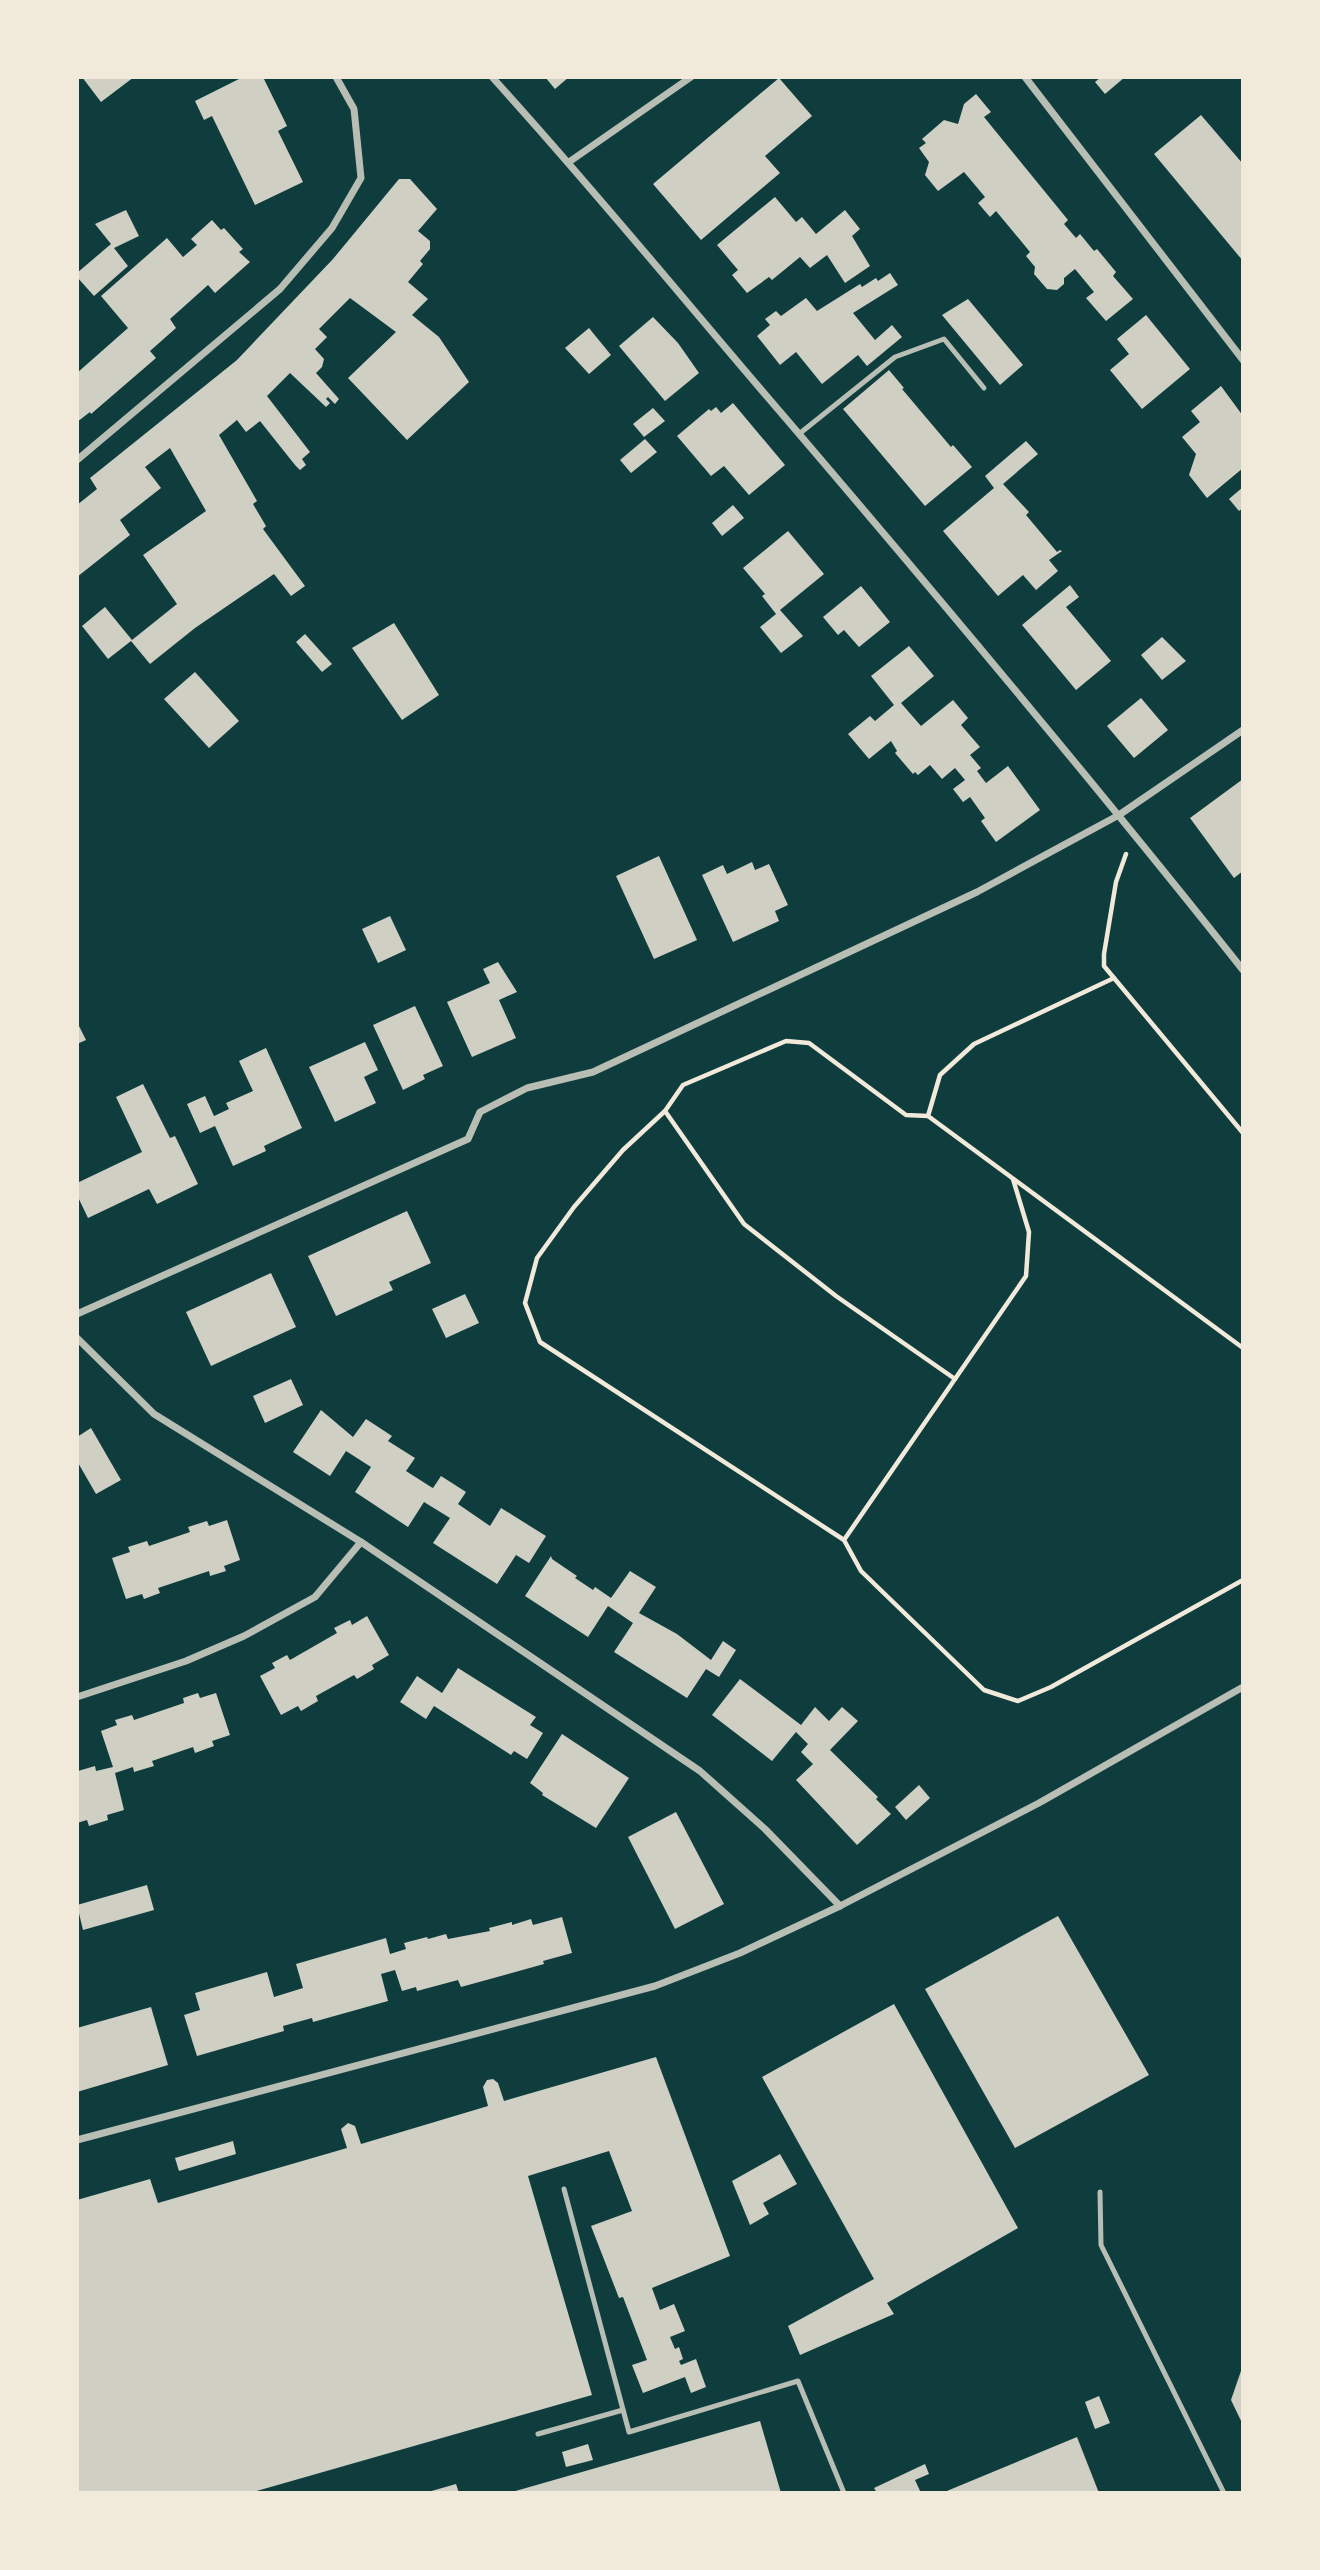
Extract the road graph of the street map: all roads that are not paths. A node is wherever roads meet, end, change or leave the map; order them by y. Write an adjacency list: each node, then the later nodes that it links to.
1 (337, 77): 9 (street)
2 (492, 77): 5 (street)
3 (691, 77): 5 (street)
4 (1025, 77): 6 (street)
5 (569, 162): 8 (street)
6 (1243, 360)
7 (984, 388): 8 (lane)
8 (799, 434): 11 (street)
9 (77, 460)
10 (1243, 730): 11 (street)
11 (1119, 815): 12 (street); 13 (street)
12 (1243, 970)
13 (77, 1314)
14 (77, 1338): 15 (street)
15 (361, 1542): 17 (street); 18 (street)
16 (1243, 1687): 18 (street)
17 (77, 1697)
18 (840, 1906): 19 (street)
19 (77, 2140)
20 (564, 2189): 22 (lane)
21 (1100, 2192): 25 (lane)
22 (623, 2410): 23 (lane); 24 (lane)
23 (538, 2434)
24 (844, 2493)
25 (1224, 2493)

